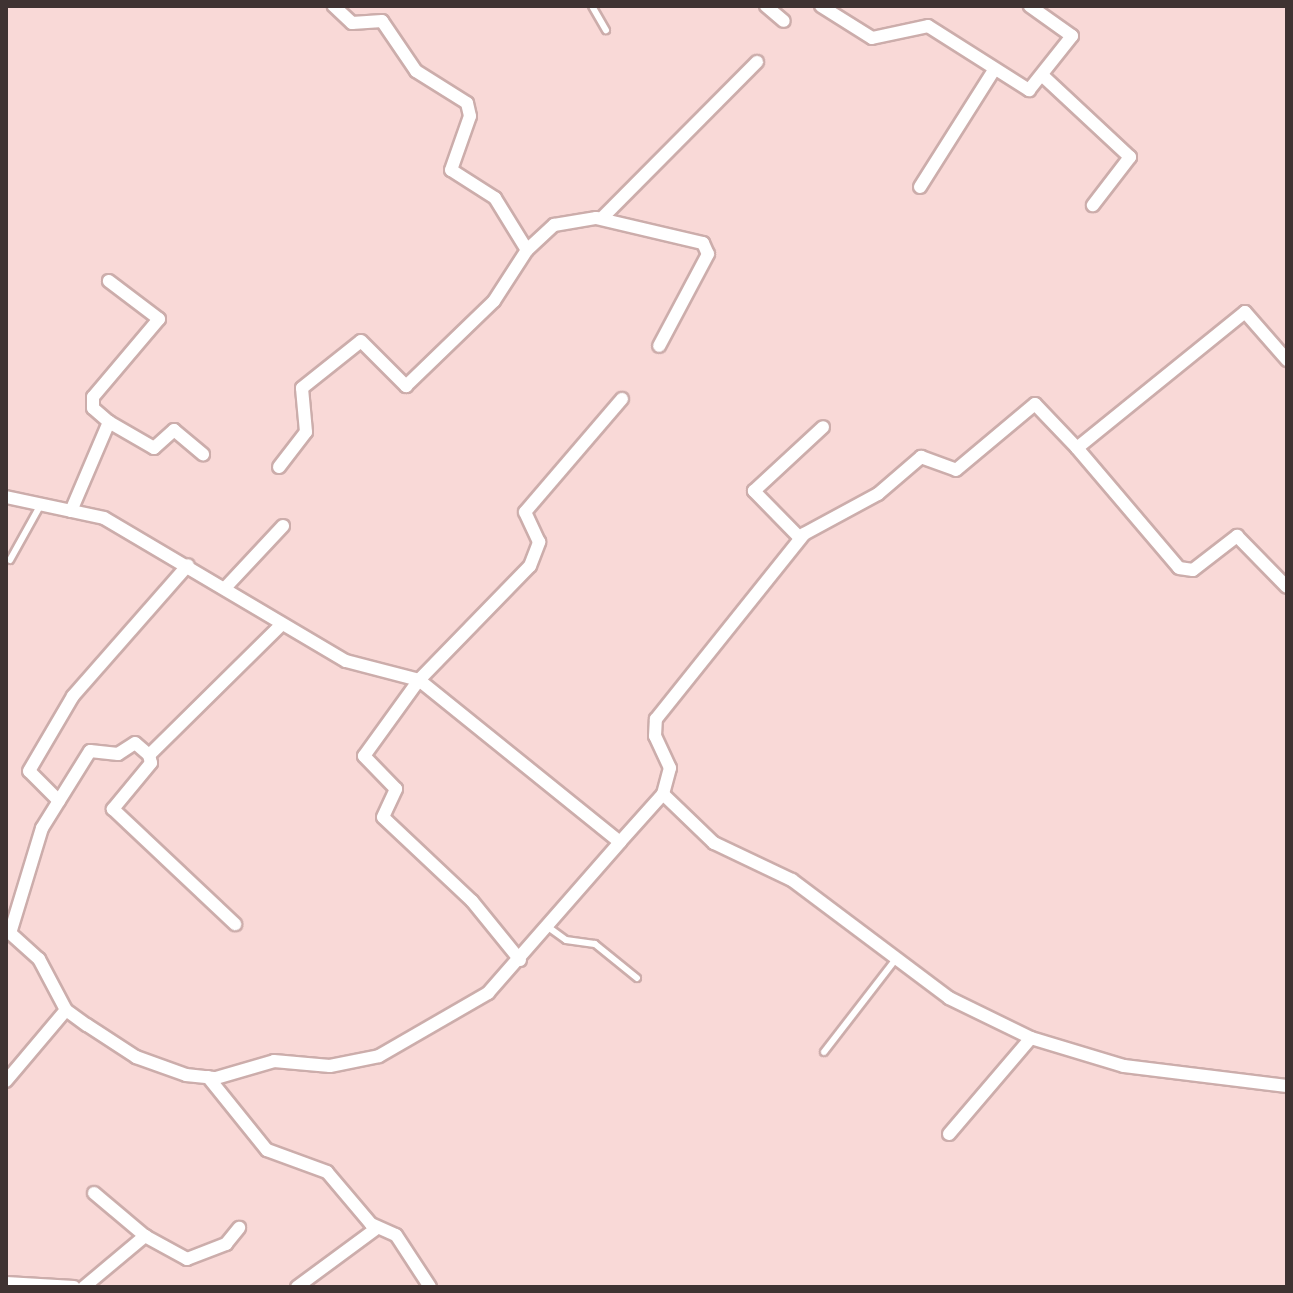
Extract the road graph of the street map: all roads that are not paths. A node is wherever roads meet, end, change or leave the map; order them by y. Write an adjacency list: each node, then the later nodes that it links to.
1 (334, 6): 14 (street)
2 (592, 6): 7 (lane)
3 (766, 6): 6 (street)
4 (821, 6): 9 (street)
5 (1030, 6): 10 (street)
6 (784, 21)
7 (606, 30)
8 (757, 62): 13 (street)
9 (994, 70): 10 (street); 11 (street)
10 (1043, 76): 12 (street)
11 (920, 187)
12 (1093, 205)
13 (602, 218): 14 (street); 16 (street)
14 (527, 250): 23 (street)
15 (109, 281): 19 (street)
16 (659, 346)
17 (1287, 360): 21 (street)
18 (622, 399): 34 (street)
19 (109, 422): 22 (street); 26 (street)
20 (823, 427): 28 (street)
21 (1077, 448): 28 (street); 31 (street)
22 (203, 454)
23 (279, 467)
24 (6, 497): 25 (street)
25 (39, 508): 26 (street); 29 (lane)
26 (71, 511): 30 (street)
27 (283, 526): 32 (street)
28 (800, 538): 36 (street)
29 (10, 560)
30 (188, 565): 32 (street); 37 (street)
31 (1287, 587)
32 (225, 588): 33 (street)
33 (281, 625): 34 (street); 35 (street)
34 (419, 680): 38 (street); 42 (street)
35 (149, 755): 37 (street); 39 (street)
36 (663, 794): 38 (street); 41 (street)
37 (59, 801): 44 (street)
38 (620, 842): 40 (street)
39 (235, 924)
40 (548, 927): 42 (street); 43 (lane)
41 (896, 959): 45 (street); 46 (lane)
42 (520, 960): 47 (street)
43 (637, 978)
44 (66, 1010): 47 (street); 48 (street)
45 (1031, 1038): 49 (street); 50 (street)
46 (824, 1052)
47 (208, 1077): 53 (street)
48 (6, 1081)
49 (1287, 1086)
50 (949, 1134)
51 (94, 1193): 54 (street)
52 (239, 1228): 54 (street)
53 (377, 1228): 58 (street); 59 (street)
54 (145, 1236): 57 (street)
55 (6, 1283): 56 (street)
56 (74, 1287)
57 (84, 1287)
58 (297, 1287)
59 (430, 1287)

